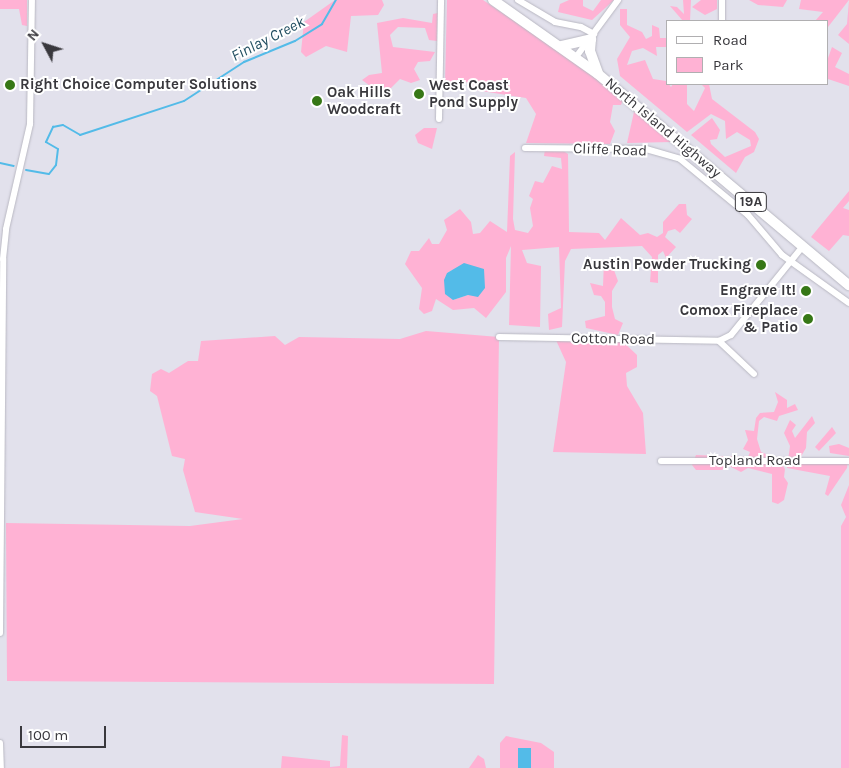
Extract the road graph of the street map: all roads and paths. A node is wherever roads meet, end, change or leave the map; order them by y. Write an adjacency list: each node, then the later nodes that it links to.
1 (32, 0): 23 (street)
2 (441, 0): 12 (street)
3 (493, 0): 9 (main road, North Island Highway / 19A)
4 (518, 0): 8 (street)
5 (618, 0): 8 (street)
6 (722, 0): 7 (street)
7 (722, 20)
8 (592, 36): 9 (main road); 10 (street); 11 (main road)
9 (561, 46): 10 (main road, North Island Highway / 19A)
10 (576, 57): 11 (main road, North Island Highway / 19A)
11 (598, 74): 14 (main road, North Island Highway / 19A)
12 (439, 119)
13 (525, 148): 15 (street, Cliffe Road)
14 (803, 246): 15 (street); 16 (main road, North Island Highway / 19A)
15 (790, 262): 17 (street, Cliffe Road); 19 (street)
16 (849, 285)
17 (849, 303)
18 (499, 337): 19 (street, Cotton Road)
19 (719, 341): 20 (street)
20 (754, 374)
21 (661, 460): 22 (street, Topland Road)
22 (849, 461)
23 (0, 633)
24 (0, 743): 25 (street)
25 (0, 768)

